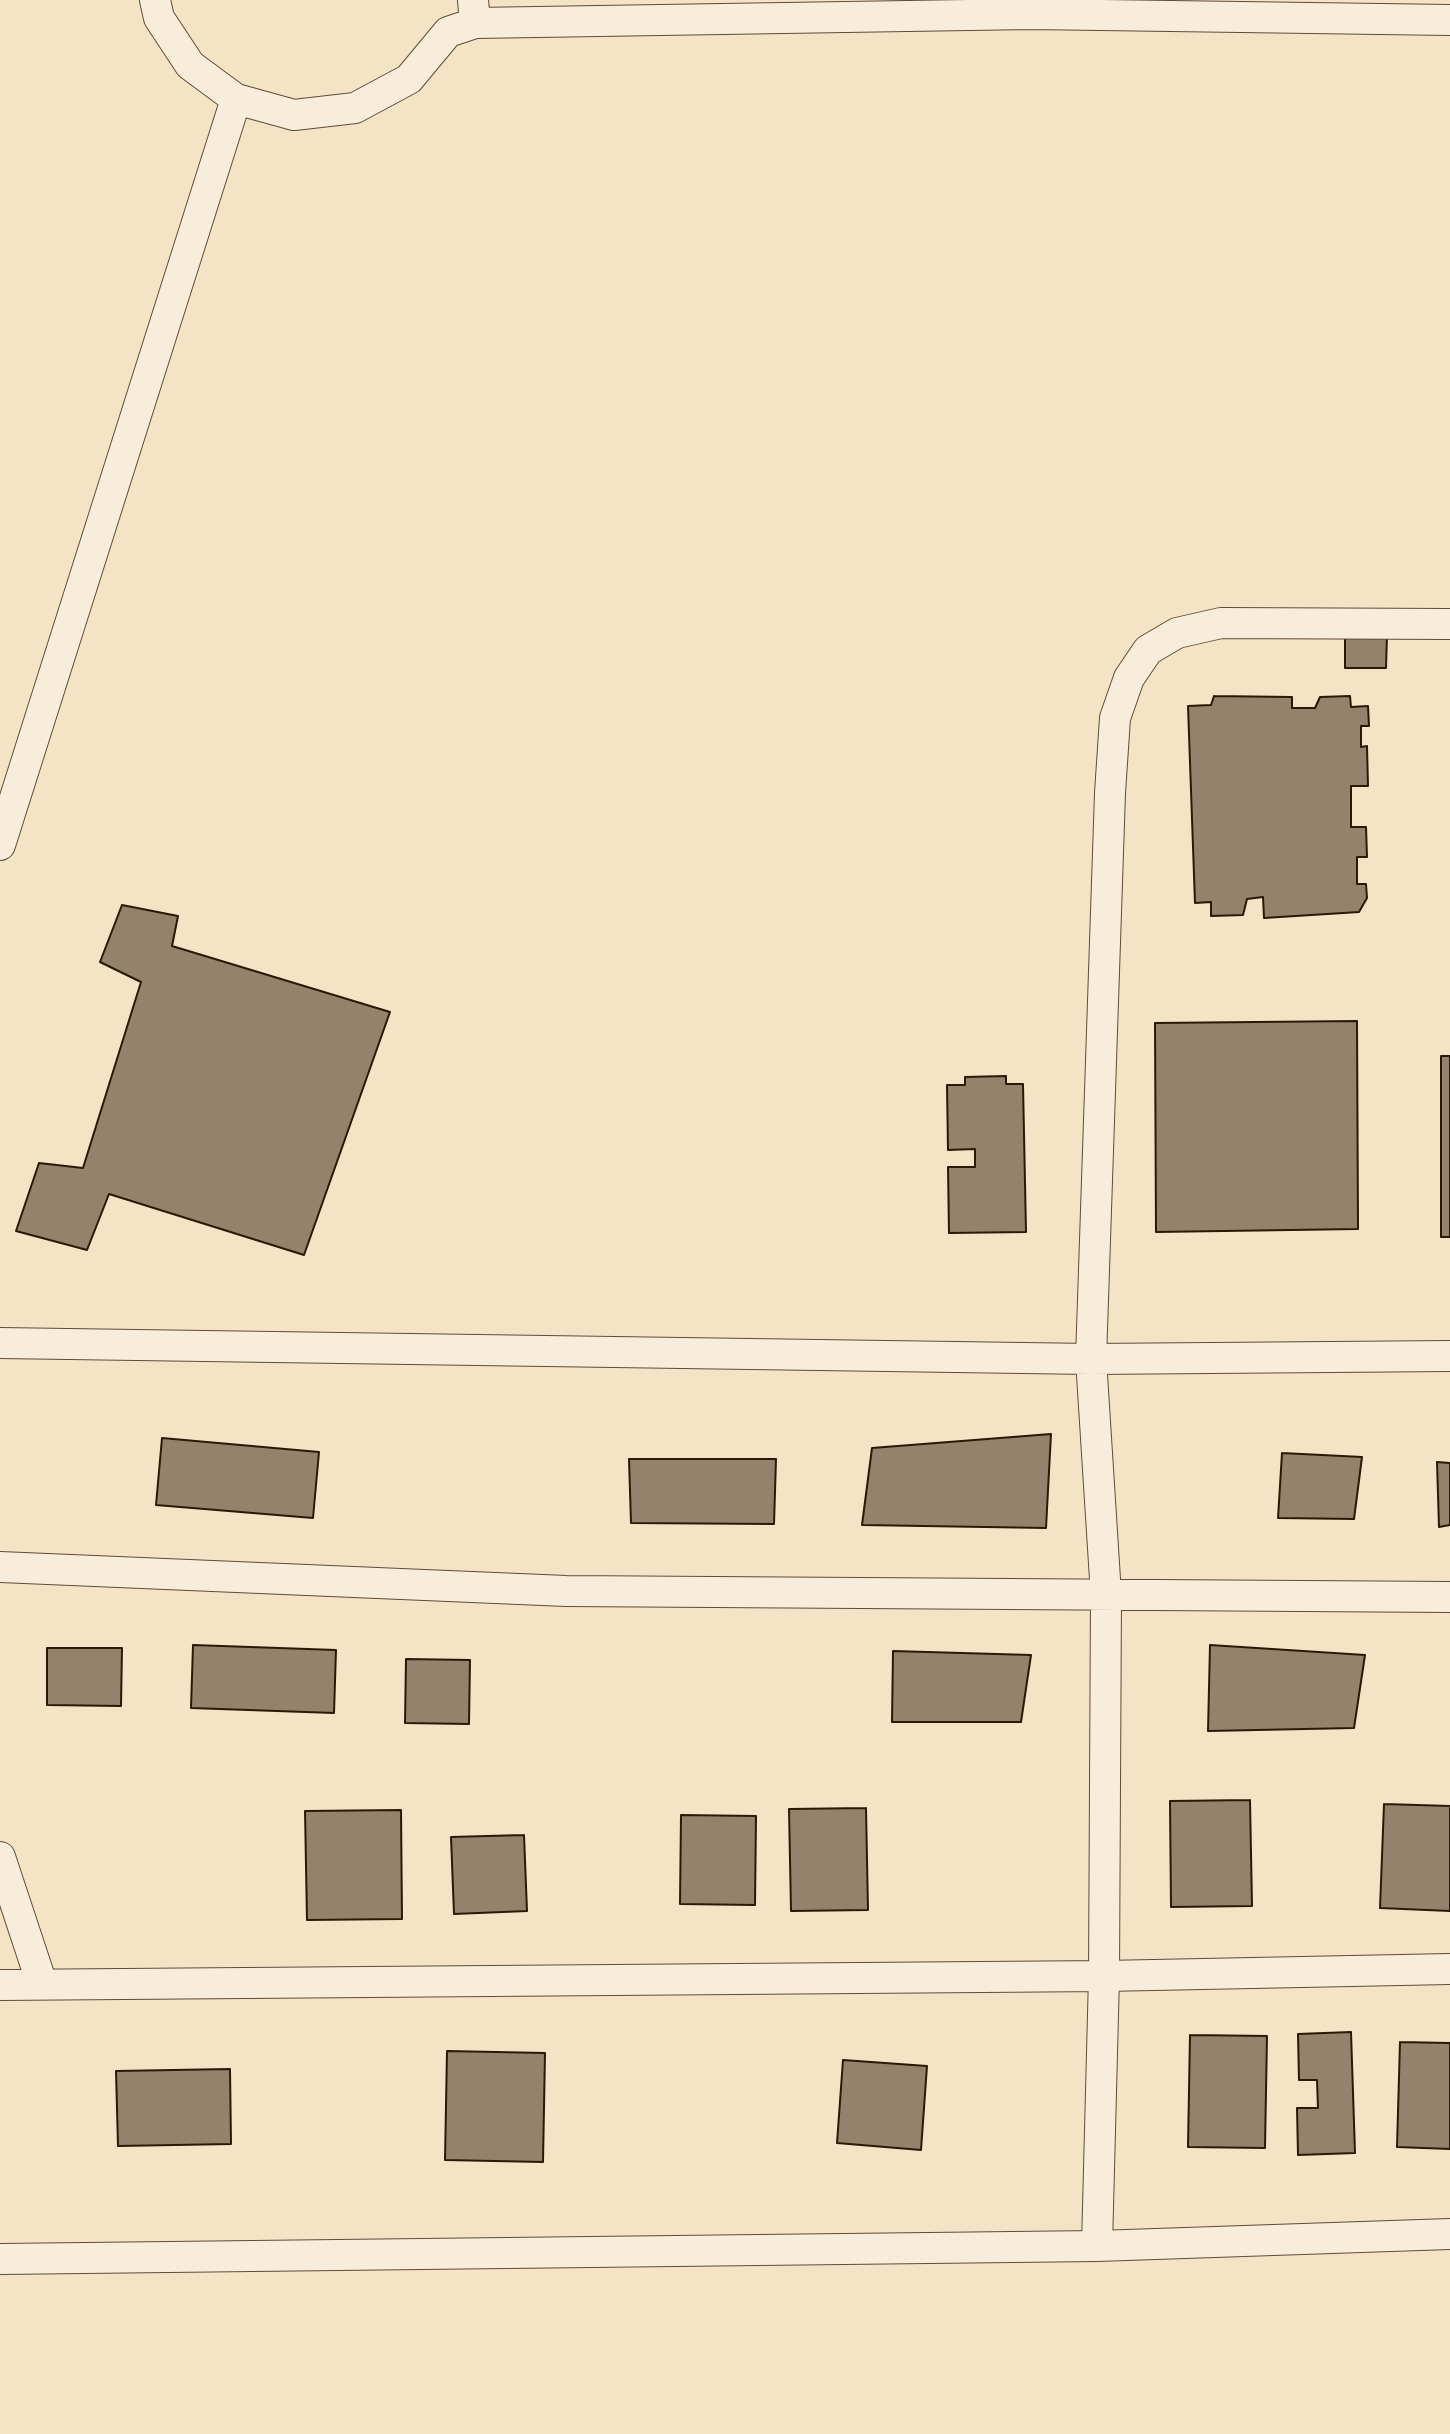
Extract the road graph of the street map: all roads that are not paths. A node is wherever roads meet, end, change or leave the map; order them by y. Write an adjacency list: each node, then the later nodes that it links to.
1 (155, 0): 5 (street)
2 (1031, 7): 3 (street); 4 (street)
3 (474, 11): 5 (street)
4 (1450, 20)
5 (236, 99): 7 (street)
6 (1450, 624): 10 (street)
7 (0, 845)
8 (0, 1343): 10 (street)
9 (1450, 1356): 10 (street)
10 (1091, 1359): 12 (street)
11 (0, 1567): 12 (street)
12 (1106, 1595): 13 (street); 16 (street)
13 (1450, 1597)
14 (0, 1857): 17 (street)
15 (1450, 1969): 16 (street)
16 (1104, 1976): 17 (street); 20 (street)
17 (42, 1984): 18 (street)
18 (0, 1985)
19 (1450, 2234): 20 (street)
20 (1097, 2246): 21 (street)
21 (0, 2259)

